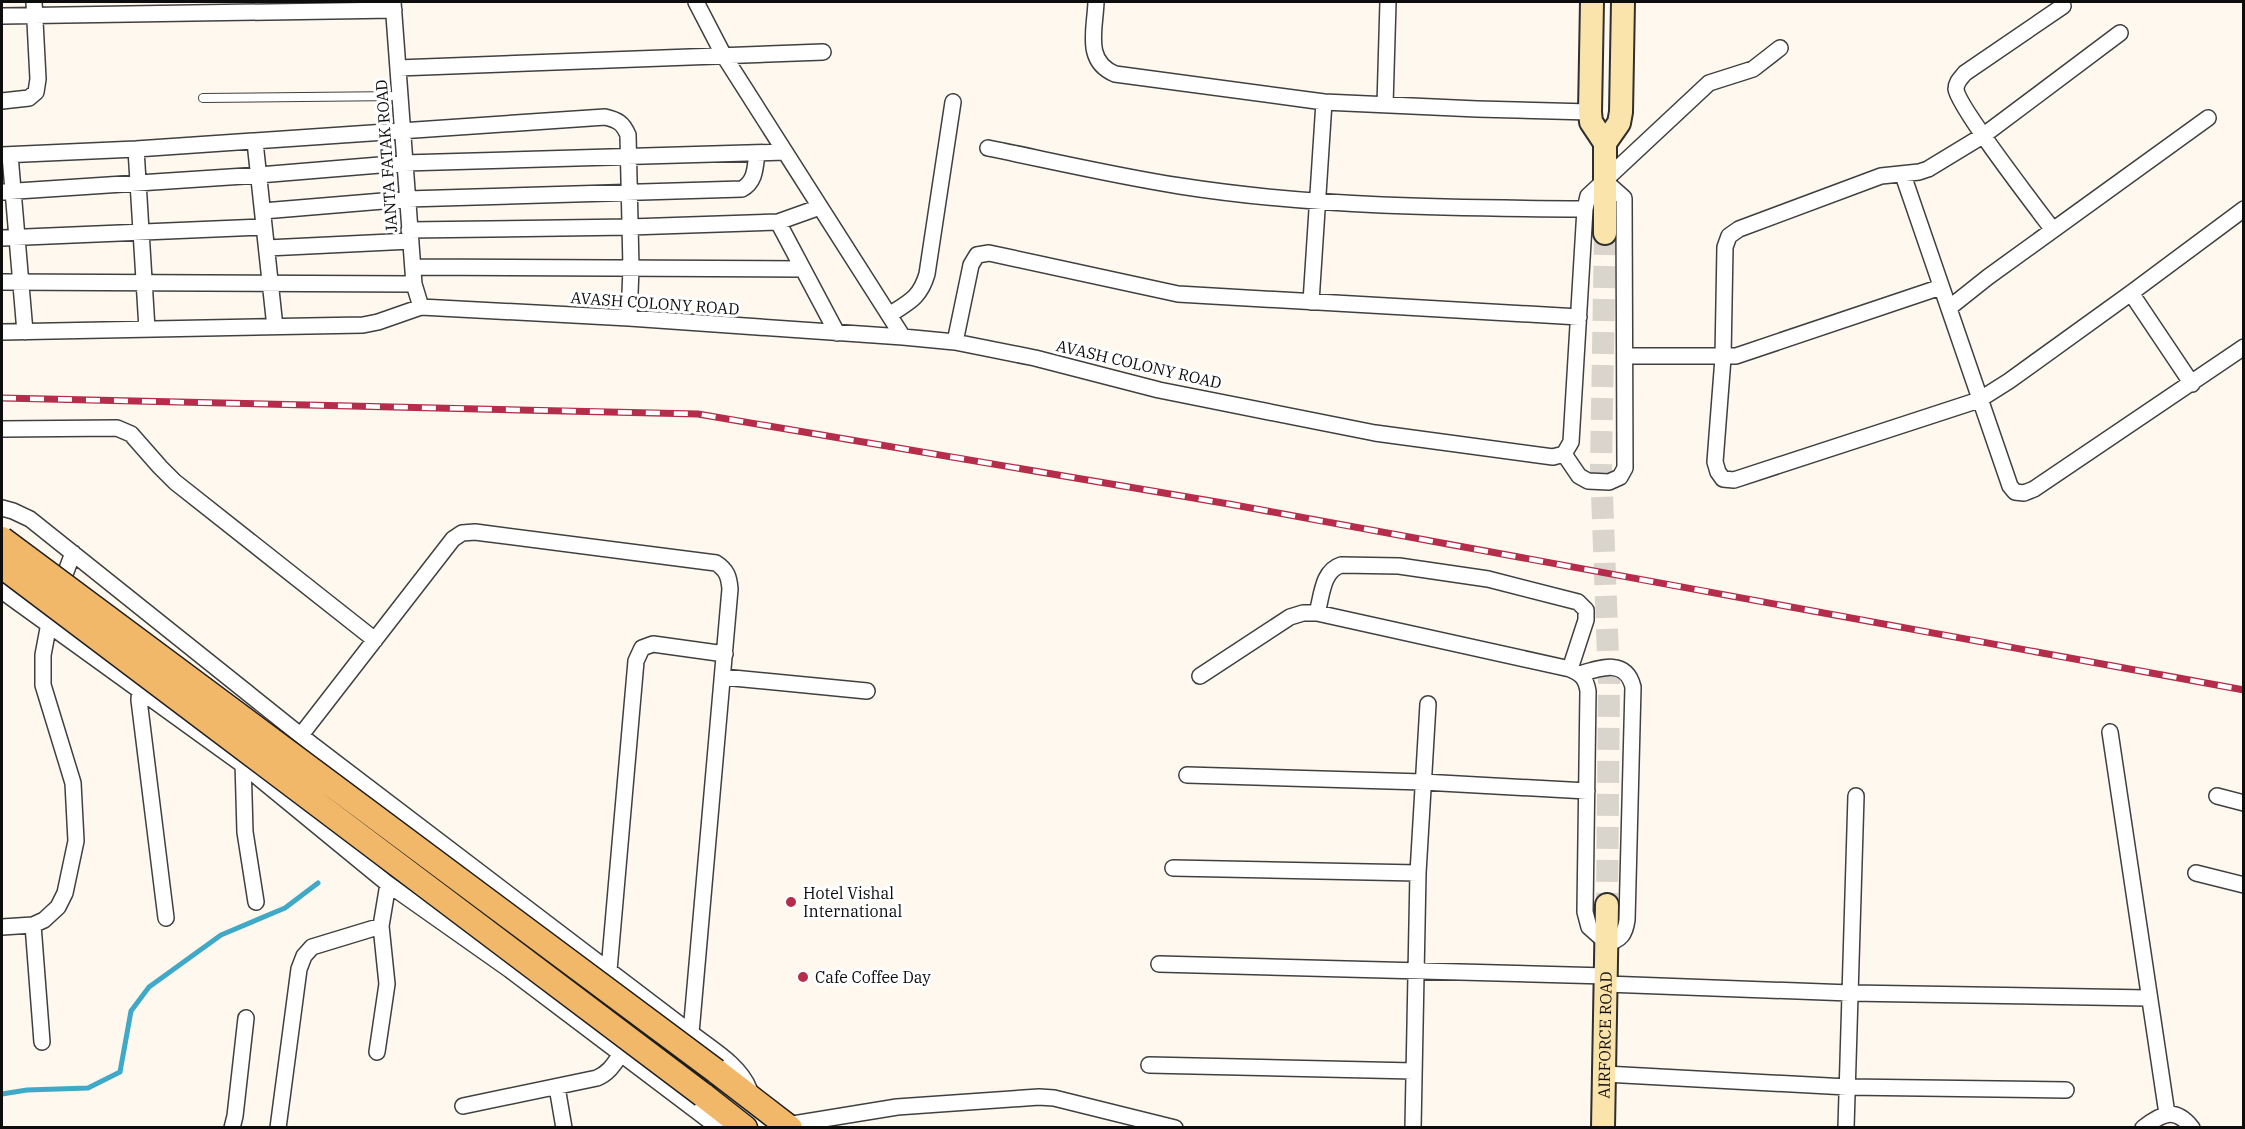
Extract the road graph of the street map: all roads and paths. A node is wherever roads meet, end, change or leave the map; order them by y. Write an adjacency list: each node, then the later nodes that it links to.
1 (696, 2): 13 (street)
2 (1096, 2): 19 (street)
3 (1388, 2): 20 (street)
4 (1592, 2): 21 (main road)
5 (1623, 2): 26 (main road)
6 (393, 6): 8 (street); 14 (street, JANTA FATAK ROAD)
7 (2063, 6): 24 (street)
8 (35, 9): 9 (street); 17 (street)
9 (2, 16)
10 (2120, 33): 24 (street)
11 (1780, 48): 36 (street)
12 (823, 52): 13 (street)
13 (724, 56): 14 (street); 29 (street)
14 (398, 68): 15 (street, JANTA FATAK ROAD)
15 (400, 96): 16 (lane); 23 (street, JANTA FATAK ROAD)
16 (203, 98)
17 (2, 101)
18 (953, 102): 67 (street)
19 (1324, 102): 20 (street); 41 (street)
20 (1385, 105): 21 (street)
21 (1590, 112): 26 (main road)
22 (2208, 118): 48 (street)
23 (402, 130): 25 (street); 32 (street); 33 (street, JANTA FATAK ROAD)
24 (1984, 135): 35 (street); 48 (street)
25 (255, 142): 28 (street); 34 (street)
26 (1605, 143): 36 (main road)
27 (988, 148): 41 (street)
28 (136, 149): 31 (street); 37 (street)
29 (785, 152): 30 (street); 42 (street)
30 (757, 153): 32 (street); 39 (street)
31 (6, 155): 38 (street)
32 (629, 157): 33 (street); 39 (street)
33 (404, 163): 34 (street); 40 (street, JANTA FATAK ROAD)
34 (259, 175): 37 (street); 45 (street)
35 (1903, 175): 62 (street); 79 (street)
36 (1606, 182): 43 (street); 50 (main road); 78 (street)
37 (138, 183): 38 (street); 49 (street)
38 (7, 192): 52 (street)
39 (629, 194): 40 (street); 47 (street)
40 (407, 200): 45 (street); 51 (street, JANTA FATAK ROAD)
41 (1317, 201): 43 (street); 64 (street)
42 (820, 207): 46 (street); 67 (street)
43 (1585, 209): 68 (street)
44 (2244, 209): 63 (street)
45 (263, 219): 49 (street); 53 (street)
46 (778, 222): 47 (street); 56 (street)
47 (630, 227): 51 (street); 55 (street)
48 (2053, 230): 66 (street)
49 (141, 232): 52 (street); 59 (street)
50 (1605, 233)
51 (410, 235): 53 (street); 54 (street, JANTA FATAK ROAD)
52 (9, 238): 58 (street)
53 (267, 248): 60 (street)
54 (413, 267): 55 (street); 61 (street, JANTA FATAK ROAD)
55 (631, 268): 56 (street); 69 (street)
56 (802, 269): 74 (street)
57 (2, 282): 58 (street)
58 (21, 282): 59 (street); 73 (street)
59 (144, 283): 60 (street); 71 (street)
60 (271, 283): 61 (street); 70 (street)
61 (414, 284): 65 (street, JANTA FATAK ROAD)
62 (1941, 287): 66 (street); 79 (street)
63 (2131, 293): 80 (street); 81 (street)
64 (1311, 302): 68 (street); 76 (street)
65 (422, 307): 69 (street, AVASH COLONY ROAD); 70 (street)
66 (1948, 308): 81 (street)
67 (889, 315): 75 (street)
68 (1579, 316): 83 (street)
69 (629, 318): 74 (street, AVASH COLONY ROAD)
70 (275, 327): 71 (street)
71 (147, 329): 73 (street)
72 (2, 332): 73 (street)
73 (25, 332)
74 (837, 333): 75 (street, AVASH COLONY ROAD)
75 (903, 337): 76 (street, AVASH COLONY ROAD)
76 (956, 342): 83 (street, AVASH COLONY ROAD)
77 (2244, 347): 80 (street)
78 (1625, 356): 79 (street); 83 (street)
79 (1723, 358): 81 (street)
80 (2192, 384): 81 (street)
81 (1979, 400)
82 (2, 429): 92 (street)
83 (1564, 454)
84 (2, 508): 86 (street)
85 (2, 539): 139 (main road, bridge)
86 (73, 554): 90 (street); 91 (street)
87 (2, 566): 147 (main road, bridge)
88 (2, 591): 91 (street)
89 (1317, 613): 94 (street); 94 (street); 95 (street)
90 (149, 614): 97 (street); 99 (street)
91 (47, 626): 97 (street); 118 (street)
92 (375, 640): 93 (street); 102 (street)
93 (725, 654): 96 (street); 123 (street)
94 (1575, 671): 106 (street); 121 (street)
95 (1200, 676)
96 (723, 677): 98 (street); 129 (street)
97 (140, 692): 103 (street); 117 (street)
98 (867, 692)
99 (252, 697): 102 (street); 103 (street)
100 (1428, 704): 105 (street)
101 (2110, 732): 127 (street)
102 (301, 735): 123 (street)
103 (243, 765): 113 (street); 115 (street)
104 (1187, 775): 105 (street)
105 (1423, 782): 106 (street); 111 (street)
106 (1587, 791): 121 (street)
107 (1856, 796): 126 (street)
108 (2217, 796): 109 (street)
109 (2244, 803)
110 (1173, 868): 111 (street)
111 (1418, 873): 124 (street)
112 (2196, 873): 114 (street)
113 (388, 884): 119 (street); 132 (street)
114 (2244, 885)
115 (256, 902)
116 (1607, 905): 121 (main road, AIRFORCE ROAD)
117 (166, 918)
118 (33, 925): 120 (street); 130 (street)
119 (381, 926): 131 (street); 144 (street)
120 (2, 927)
121 (1607, 943): 125 (main road, AIRFORCE ROAD)
122 (1159, 964): 124 (street)
123 (609, 970): 129 (street)
124 (1416, 971): 125 (street); 134 (street)
125 (1606, 980): 126 (street); 135 (main road, AIRFORCE ROAD)
126 (1850, 993): 127 (street); 137 (street)
127 (2148, 998): 141 (street)
128 (246, 1018): 143 (street)
129 (691, 1033): 139 (street)
130 (42, 1042)
131 (377, 1052)
132 (621, 1054): 136 (street); 146 (street)
133 (1149, 1065): 134 (street)
134 (1414, 1071): 149 (street)
135 (1605, 1074): 137 (street); 150 (main road, AIRFORCE ROAD)
136 (557, 1087): 140 (street); 145 (street)
137 (1847, 1087): 138 (street); 151 (street)
138 (2066, 1090)
139 (752, 1098): 142 (main road)
140 (463, 1106)
141 (2167, 1114): 152 (street); 153 (street)
142 (788, 1126): 148 (street)
143 (232, 1128)
144 (278, 1128)
145 (564, 1128)
146 (718, 1128)
147 (745, 1128)
148 (1175, 1128)
149 (1413, 1128)
150 (1602, 1128)
151 (1846, 1128)
152 (2143, 1128)
153 (2192, 1128)

